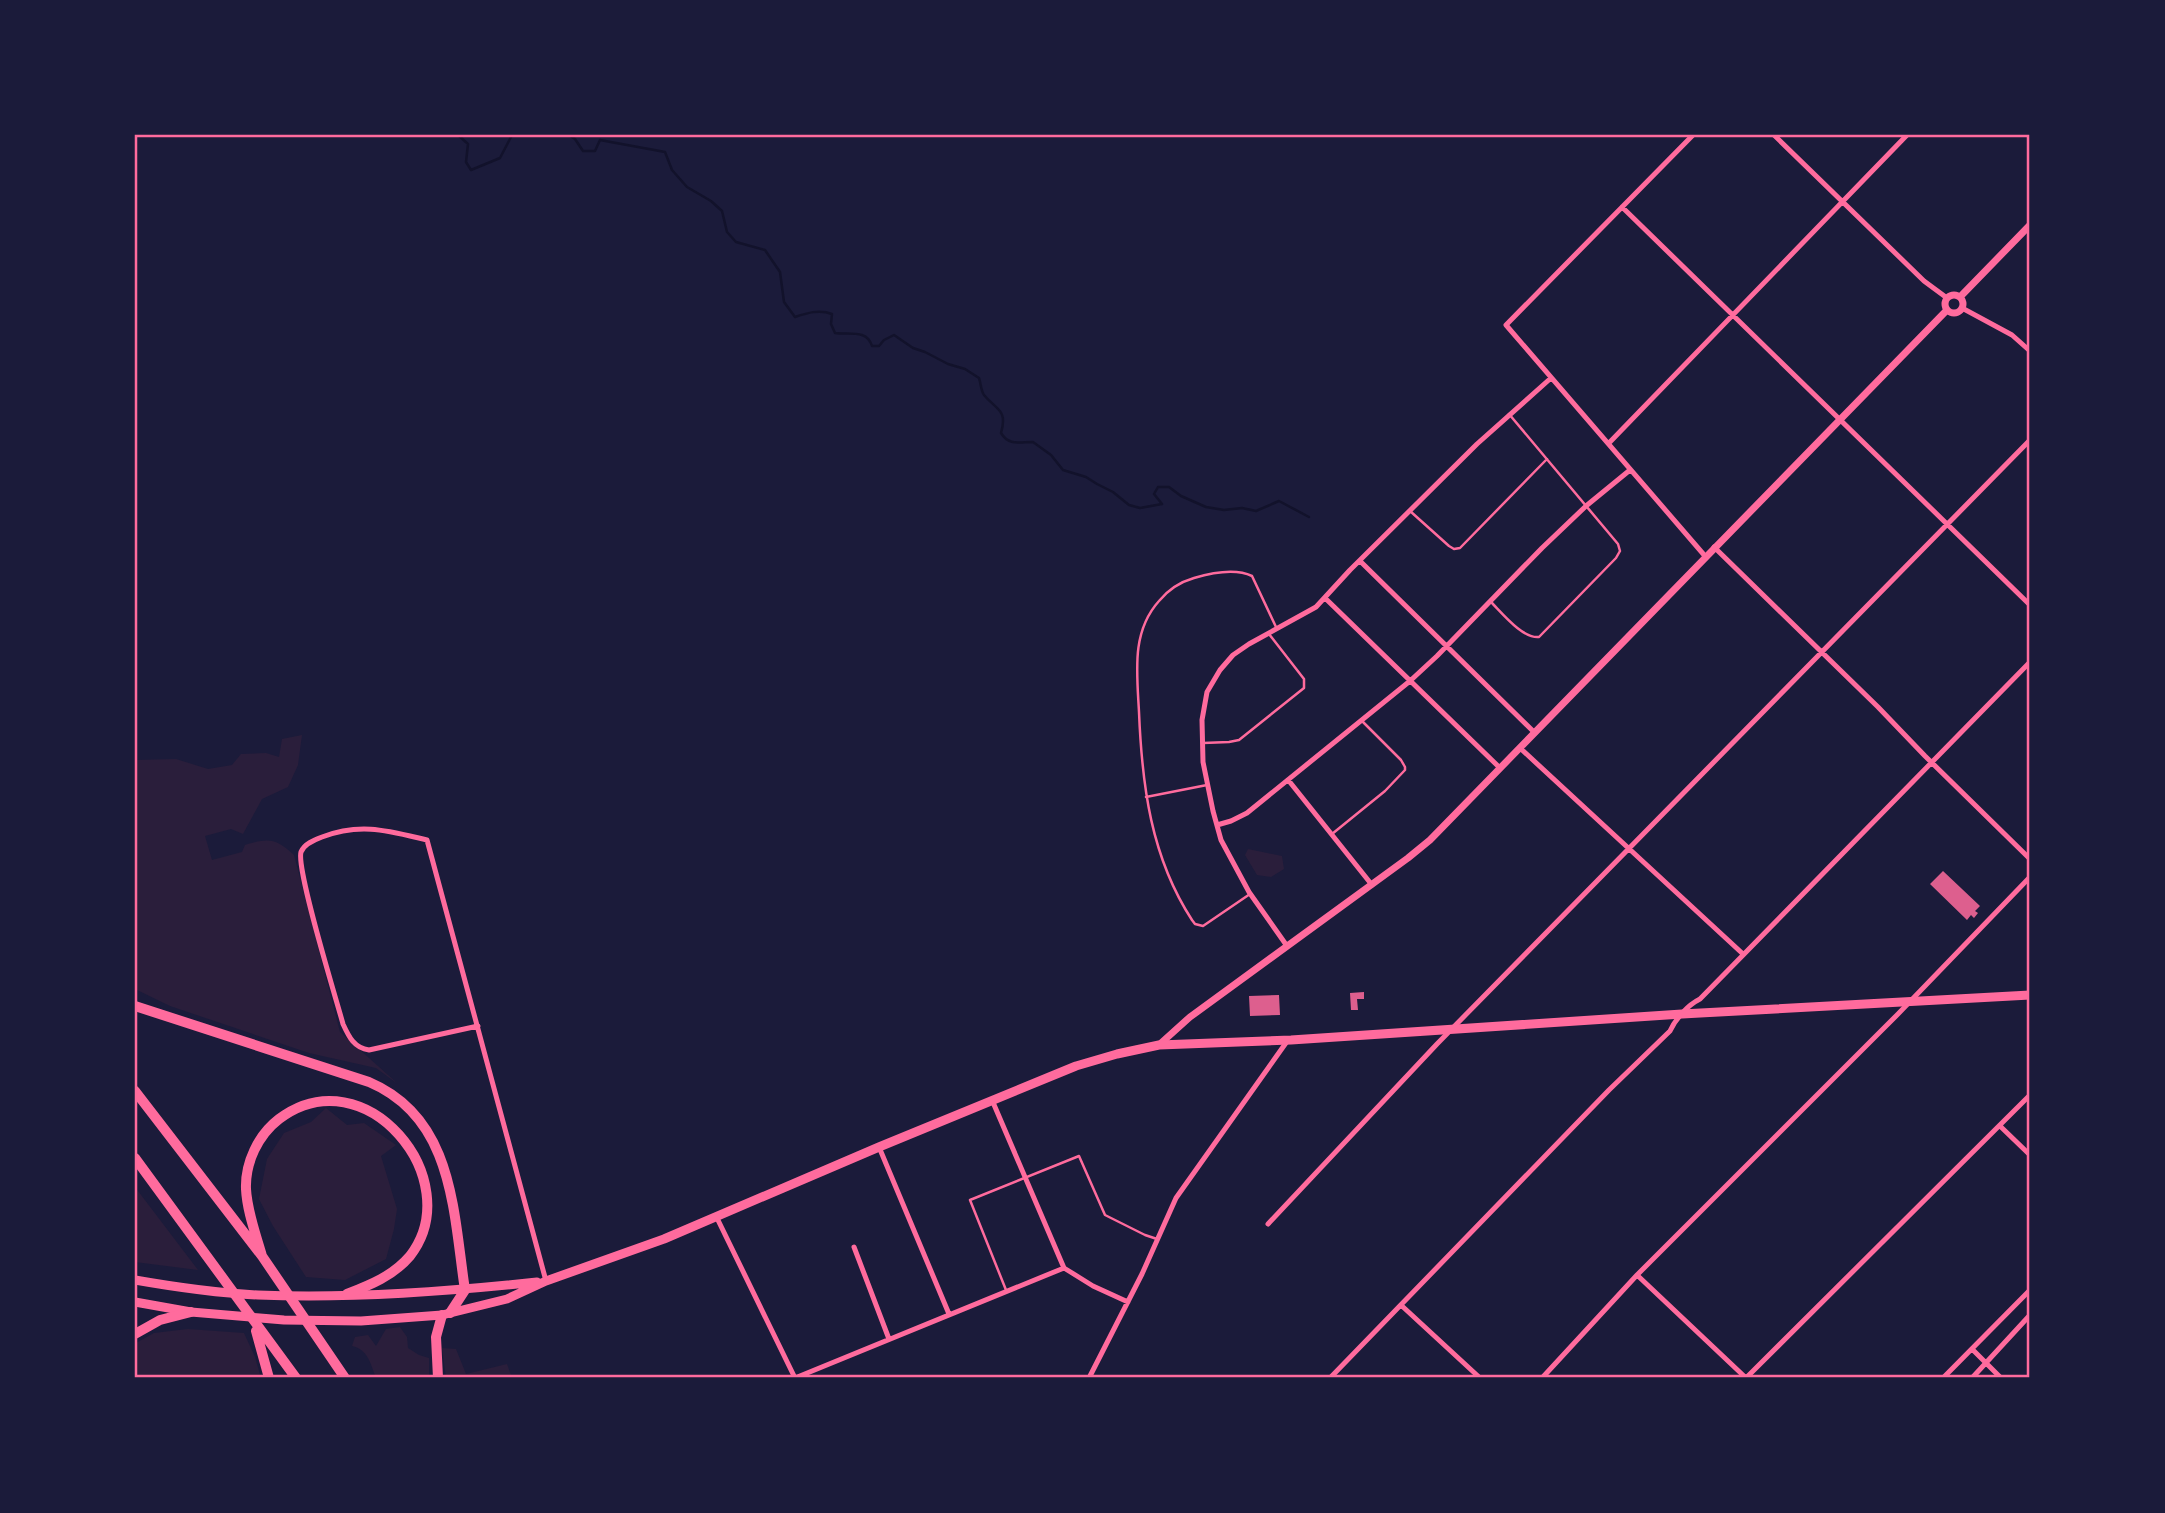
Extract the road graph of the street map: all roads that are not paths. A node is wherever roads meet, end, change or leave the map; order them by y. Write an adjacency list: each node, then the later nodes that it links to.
1 (1693, 135): 5 (street)
2 (1774, 135): 4 (street)
3 (1907, 135): 4 (street)
4 (1843, 203): 8 (street); 11 (street)
5 (1622, 207): 11 (street); 13 (street)
6 (2030, 225): 7 (street)
7 (1960, 297): 8 (street); 9 (street)
8 (1947, 298): 10 (street)
9 (1962, 308): 10 (street); 12 (street)
10 (1947, 310): 15 (street)
11 (1733, 317): 15 (street); 17 (street)
12 (2030, 351)
13 (1551, 378): 14 (street); 17 (street)
14 (1509, 414): 18 (lane); 21 (street)
15 (1839, 420): 22 (street); 23 (street)
16 (2030, 440): 22 (street)
17 (1609, 443): 19 (street)
18 (1547, 459): 20 (lane); 21 (lane)
19 (1630, 470): 20 (street); 24 (street)
20 (1586, 506): 27 (street); 27 (lane)
21 (1409, 512): 25 (street)
22 (1947, 525): 28 (street); 32 (street)
23 (1714, 547): 24 (street); 32 (street)
24 (1705, 556): 36 (street)
25 (1360, 562): 26 (street); 31 (street)
26 (1325, 598): 29 (street); 34 (street)
27 (1490, 601): 31 (street)
28 (2030, 605)
29 (1278, 630): 30 (street); 43 (lane)
30 (1269, 634): 37 (street); 37 (lane)
31 (1447, 646): 34 (street); 36 (street)
32 (1822, 652): 39 (street); 46 (street)
33 (2030, 662): 39 (street)
34 (1410, 681): 35 (street); 40 (street)
35 (1362, 721): 41 (street); 45 (lane)
36 (1535, 733): 38 (street)
37 (1202, 743): 42 (street)
38 (1520, 748): 40 (street); 46 (street)
39 (1931, 762): 47 (street); 52 (street)
40 (1500, 768): 49 (street)
41 (1289, 781): 44 (street); 45 (street)
42 (1207, 785): 43 (lane); 44 (street)
43 (1146, 797): 50 (lane)
44 (1217, 825): 50 (street)
45 (1331, 835): 49 (street)
46 (1629, 848): 52 (street); 58 (street)
47 (2030, 859)
48 (2030, 877): 54 (street)
49 (1372, 885): 51 (street)
50 (1250, 894): 51 (street)
51 (1287, 946): 60 (street)
52 (1743, 954): 56 (street)
53 (2030, 995): 54 (main road)
54 (1909, 1002): 56 (main road); 75 (street)
55 (135, 1006): 78 (highway)
56 (1682, 1014): 58 (main road); 84 (street)
57 (478, 1026): 57 (street); 77 (street)
58 (1451, 1030): 59 (main road); 70 (street)
59 (1288, 1040): 60 (main road); 71 (street)
60 (1160, 1045): 63 (main road)
61 (135, 1091): 73 (highway)
62 (2030, 1095): 64 (street)
63 (992, 1100): 65 (main road); 68 (street)
64 (2000, 1126): 66 (street); 102 (street)
65 (879, 1147): 69 (main road); 87 (street)
66 (2030, 1155)
67 (135, 1158): 89 (highway)
68 (1024, 1178): 71 (lane); 74 (street); 80 (lane)
69 (716, 1216): 77 (main road); 91 (street)
70 (1268, 1224)
71 (1157, 1239): 83 (street)
72 (854, 1247): 91 (street)
73 (262, 1256): 81 (highway); 96 (highway)
74 (1064, 1268): 80 (street); 83 (street)
75 (1637, 1276): 101 (street); 102 (street)
76 (135, 1280): 81 (main road)
77 (545, 1281): 78 (main road); 86 (main road)
78 (465, 1290): 81 (main road); 86 (highway)
79 (2030, 1290): 92 (street)
80 (1006, 1291): 87 (street)
81 (347, 1294)
82 (135, 1302): 85 (main road)
83 (1128, 1302): 98 (street)
84 (1402, 1306): 99 (street); 100 (street)
85 (191, 1312): 86 (main road); 90 (highway)
86 (446, 1314): 97 (highway)
87 (949, 1314): 91 (street)
88 (2030, 1315): 93 (street)
89 (252, 1319): 94 (highway); 95 (highway)
90 (135, 1334)
91 (889, 1339)
92 (1972, 1349): 93 (street); 103 (street)
93 (1986, 1363): 104 (street); 105 (street)
94 (269, 1378)
95 (296, 1378)
96 (345, 1378)
97 (438, 1378)
98 (1089, 1378)
99 (1330, 1378)
100 (1480, 1378)
101 (1542, 1378)
102 (1746, 1378)
103 (1944, 1378)
104 (1972, 1378)
105 (2001, 1378)

